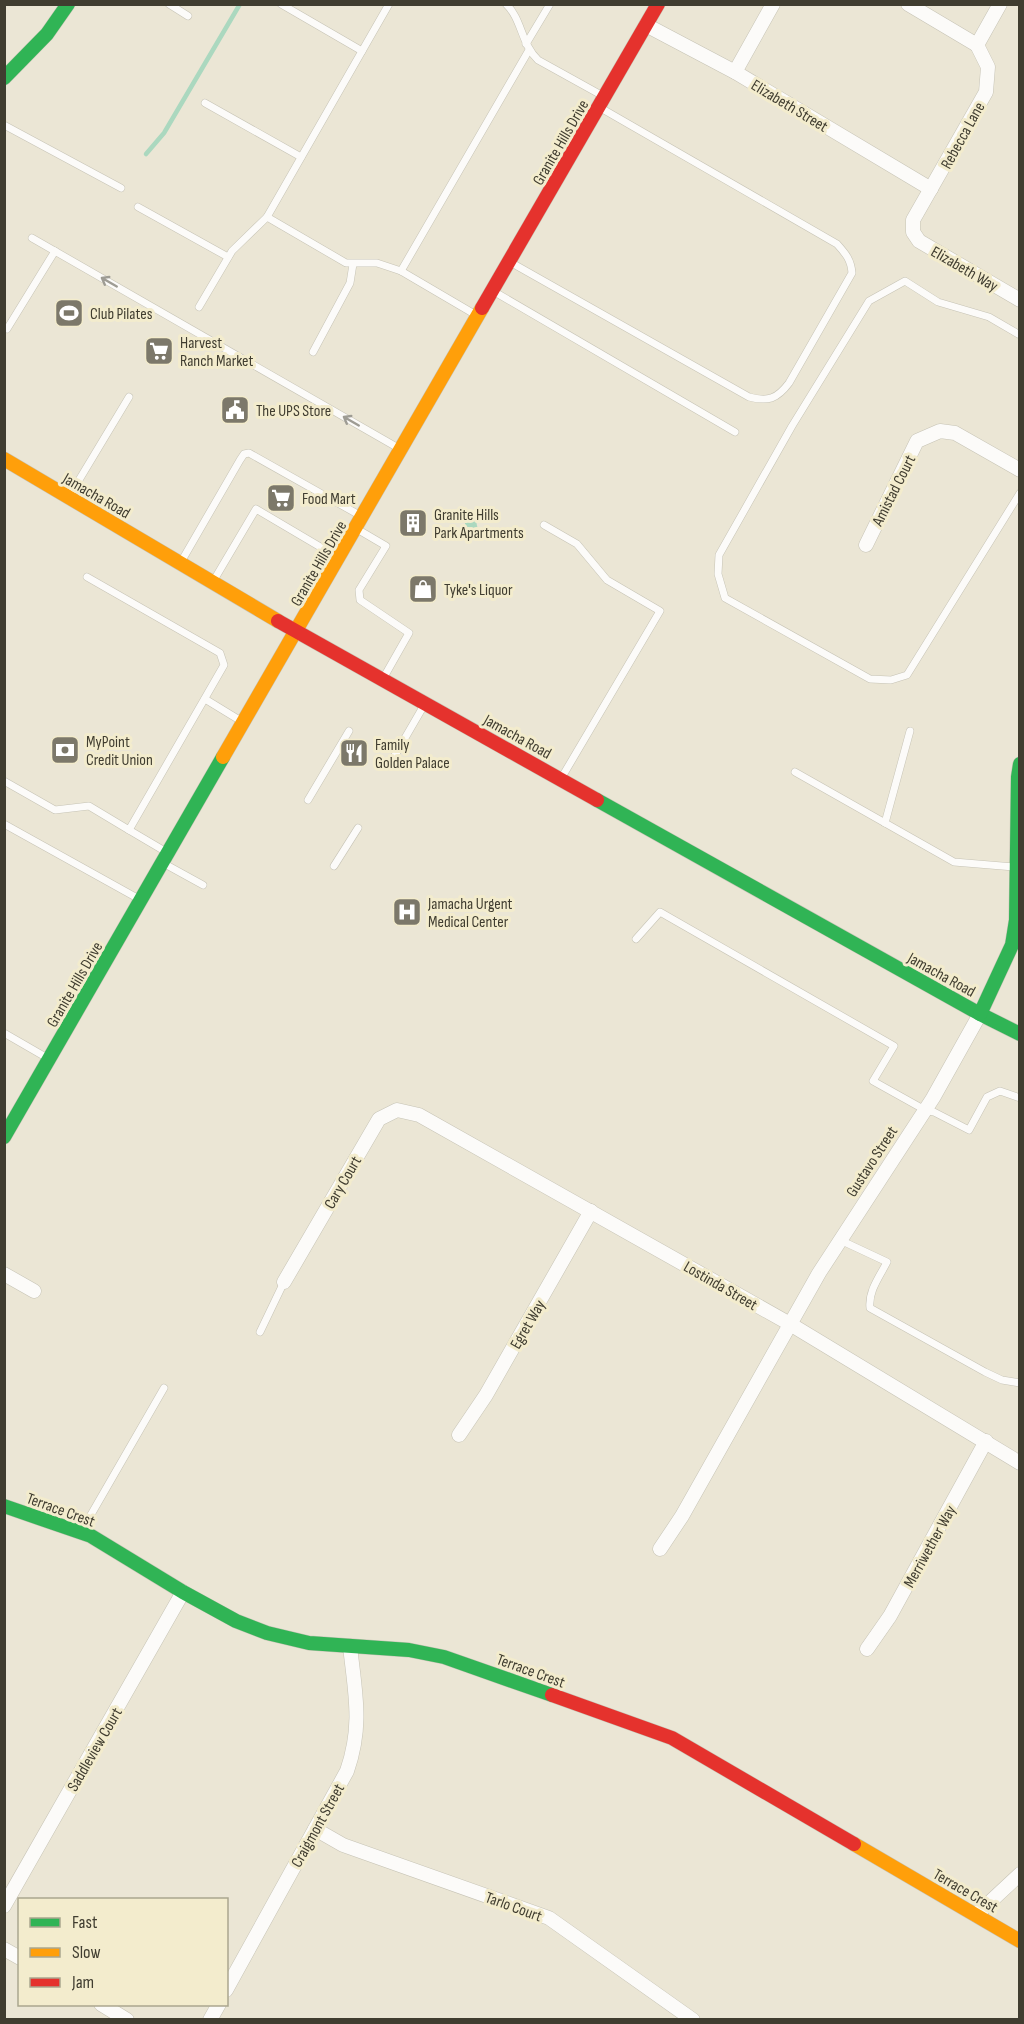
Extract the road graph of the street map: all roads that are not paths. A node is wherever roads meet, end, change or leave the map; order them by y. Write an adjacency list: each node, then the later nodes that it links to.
1 (68, 4): 17 (street)
2 (169, 4): 11 (lane)
3 (282, 4): 15 (lane)
4 (389, 4): 15 (lane)
5 (506, 4): 14 (lane)
6 (550, 4): 14 (lane)
7 (658, 4): 12 (street, Granite Hills Drive)
8 (773, 4): 16 (street)
9 (908, 4): 13 (street)
10 (1000, 4): 13 (street)
11 (188, 16)
12 (646, 24): 16 (street, Elizabeth Street); 18 (street, Granite Hills Drive)
13 (977, 45): 23 (street, Rebecca Lane)
14 (528, 47): 18 (lane); 32 (lane)
15 (362, 51): 21 (lane)
16 (735, 72): 23 (street, Elizabeth Street)
17 (4, 78)
18 (602, 102): 30 (street, Granite Hills Drive); 30 (lane)
19 (205, 103): 21 (lane)
20 (4, 125): 22 (lane)
21 (301, 157): 25 (lane)
22 (121, 189)
23 (931, 189): 26 (street, Rebecca Lane)
24 (138, 207): 29 (lane)
25 (267, 217): 29 (lane); 31 (lane)
26 (914, 232): 34 (street, Elizabeth Way)
27 (32, 238): 28 (lane)
28 (55, 251): 37 (lane); 42 (lane, one-way to 28)
29 (228, 257): 35 (lane)
30 (510, 262): 33 (street, Granite Hills Drive)
31 (353, 264): 32 (lane); 39 (lane)
32 (401, 271): 36 (lane)
33 (493, 291): 36 (street, Granite Hills Drive); 41 (lane)
34 (1020, 300)
35 (199, 307)
36 (479, 317): 42 (street, Granite Hills Drive)
37 (7, 328)
38 (1020, 335): 45 (lane)
39 (313, 352)
40 (129, 397): 46 (lane)
41 (735, 432)
42 (402, 450): 47 (street, Granite Hills Drive)
43 (4, 459): 46 (street, Jamacha Road)
44 (1020, 470): 49 (street, Amistad Court)
45 (1020, 493)
46 (69, 497): 51 (street, Jamacha Road)
47 (360, 523): 50 (street, Granite Hills Drive); 51 (lane); 55 (lane)
48 (544, 525): 64 (lane)
49 (866, 544)
50 (339, 558): 53 (lane); 54 (street, Granite Hills Drive)
51 (180, 563): 53 (street, Jamacha Road)
52 (87, 577): 56 (lane)
53 (213, 582): 54 (street, Jamacha Road)
54 (297, 632): 55 (street, Jamacha Road); 58 (street, Granite Hills Drive)
55 (382, 679): 57 (street, Jamacha Road)
56 (205, 699): 58 (lane); 71 (lane)
57 (425, 704): 61 (lane); 64 (street, Jamacha Road)
58 (244, 723): 72 (street, Granite Hills Drive)
59 (349, 731): 67 (lane)
60 (910, 731): 68 (lane)
61 (394, 757)
62 (1020, 764): 66 (street, Gustavo Street)
63 (795, 772): 68 (lane)
64 (561, 779): 79 (street, Jamacha Road)
65 (4, 781): 71 (lane)
66 (1018, 793): 74 (street, Gustavo Street)
67 (308, 800)
68 (885, 823): 74 (lane)
69 (4, 824): 76 (lane)
70 (358, 828): 73 (lane)
71 (129, 830): 72 (lane)
72 (166, 859): 75 (lane); 76 (street, Granite Hills Drive)
73 (334, 866)
74 (1017, 867): 77 (street, Gustavo Street)
75 (203, 885)
76 (141, 901): 82 (street, Granite Hills Drive)
77 (1018, 912): 79 (street, Gustavo Street)
78 (636, 939): 84 (lane)
79 (980, 1014): 81 (street, Jamacha Road); 84 (street, Gustavo Street)
80 (4, 1033): 82 (lane)
81 (1020, 1034)
82 (50, 1059): 86 (street, Granite Hills Drive)
83 (1020, 1098): 84 (lane)
84 (925, 1110): 88 (street, Gustavo Street)
85 (419, 1115): 87 (street, Lostinda Street); 90 (street, Cary Court)
86 (4, 1137)
87 (591, 1211): 92 (street, Lostinda Street); 96 (street, Egret Way)
88 (840, 1240): 92 (street, Gustavo Street); 94 (lane)
89 (4, 1274): 91 (street)
90 (284, 1281): 93 (lane)
91 (34, 1290)
92 (790, 1324): 97 (street, Lostinda Street); 101 (street, Gustavo Street)
93 (260, 1332)
94 (1020, 1383)
95 (164, 1388): 100 (lane)
96 (459, 1435)
97 (986, 1441): 98 (street, Lostinda Street); 104 (street, Merriwether Way)
98 (1020, 1463)
99 (4, 1506): 100 (street, Terrace Crest)
100 (81, 1532): 102 (street, Terrace Crest)
101 (660, 1549)
102 (183, 1592): 103 (street, Terrace Crest); 107 (street, Saddleview Court)
103 (350, 1646): 105 (street, Craigmont Street); 108 (street, Terrace Crest)
104 (867, 1649)
105 (315, 1829): 112 (street, Craigmont Street); 117 (street, Tarlo Court)
106 (1020, 1874): 108 (street)
107 (4, 1906)
108 (976, 1915): 109 (street, Terrace Crest)
109 (1020, 1941)
110 (4, 1949): 111 (street)
111 (18, 1957)
112 (228, 1986)
113 (104, 2006): 115 (street)
114 (218, 2006): 116 (street)
115 (127, 2019)
116 (210, 2019)
117 (693, 2019)

